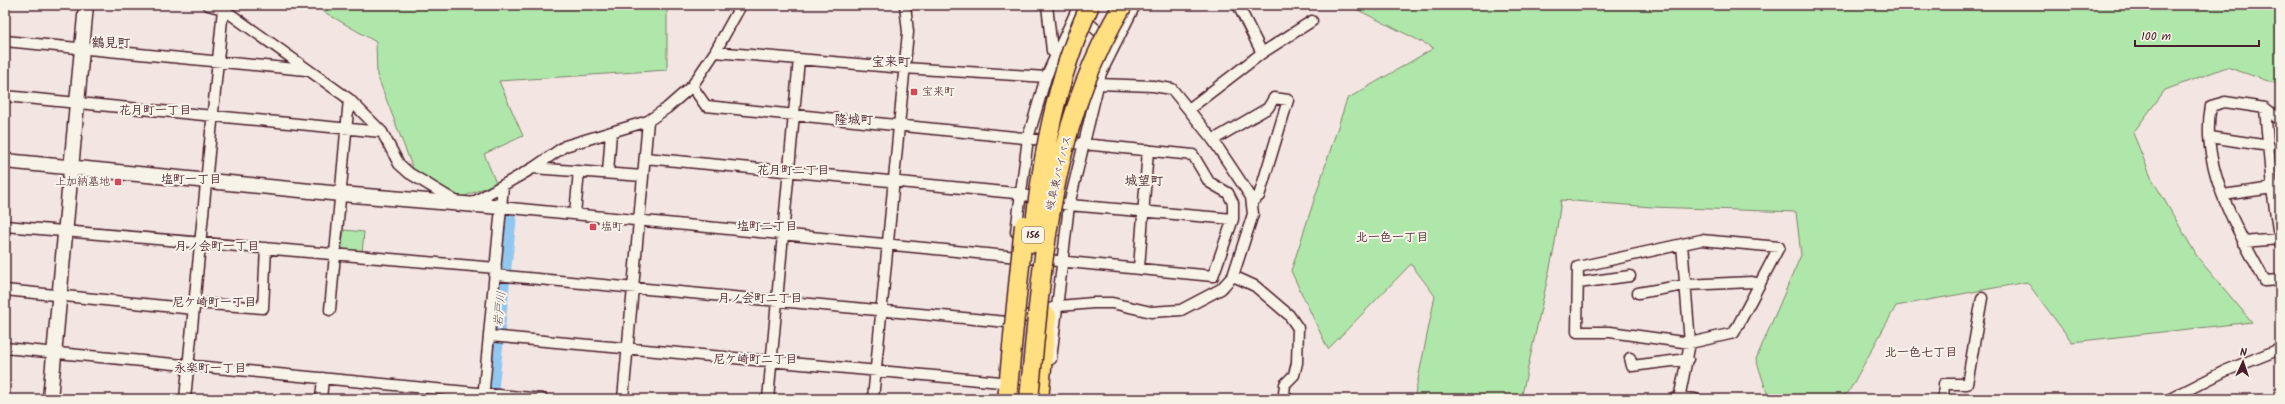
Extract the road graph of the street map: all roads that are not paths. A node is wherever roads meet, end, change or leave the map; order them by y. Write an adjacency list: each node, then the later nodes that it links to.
1 (86, 5): 14 (street)
2 (208, 5): 9 (street)
3 (741, 5): 15 (street)
4 (904, 5): 20 (street)
5 (1047, 5): 17 (street)
6 (1123, 5): 31 (highway, 岐阜東バイパス / 156, bridge)
7 (1135, 5): 13 (street)
8 (1238, 5): 16 (street)
9 (221, 7): 19 (street); 21 (street)
10 (1082, 7): 13 (street); 17 (street); 22 (highway, 岐阜東バイパス / 156, bridge)
11 (1312, 22): 16 (street)
12 (5, 41): 14 (street)
13 (1114, 45): 24 (street)
14 (82, 48): 19 (street); 28 (street)
15 (715, 52): 18 (street); 25 (street)
16 (1262, 53): 29 (street)
17 (1056, 55): 23 (street)
18 (798, 58): 20 (street); 32 (street)
19 (217, 60): 21 (street); 33 (street)
20 (904, 68): 23 (street); 36 (street)
21 (308, 70): 27 (street)
22 (1064, 74): 100 (highway, 156, bridge); 125 (highway, 岐阜東バイパス / 156, bridge)
23 (1046, 77): 41 (street)
24 (1098, 84): 29 (street); 43 (street)
25 (692, 86): 32 (street); 35 (street)
26 (5, 96): 28 (street)
27 (349, 99): 37 (street); 38 (street)
28 (77, 104): 33 (street); 48 (street)
29 (1189, 108): 42 (street)
30 (2265, 108): 34 (street); 40 (street); 44 (street)
31 (1075, 110): 99 (highway, 156); 126 (highway, 岐阜東バイパス / 156, bridge)
32 (793, 115): 36 (street); 51 (street)
33 (212, 117): 37 (street); 54 (street)
34 (2280, 120)
35 (648, 121): 39 (street); 46 (street)
36 (898, 127): 41 (street); 55 (street)
37 (346, 129): 38 (street); 58 (street)
38 (382, 132): 62 (street)
39 (611, 132): 49 (street); 52 (street)
40 (2210, 137): 44 (street); 60 (street)
41 (1028, 138): 43 (street); 59 (street)
42 (1213, 140): 61 (street); 61 (street)
43 (1084, 143): 45 (street); 63 (street)
44 (2269, 146): 57 (street)
45 (1148, 150): 65 (street); 67 (street)
46 (644, 158): 51 (street); 53 (street)
47 (5, 161): 48 (street)
48 (71, 166): 54 (street); 70 (street)
49 (533, 168): 50 (street); 56 (street)
50 (579, 171): 52 (street); 66 (street)
51 (788, 172): 55 (street); 71 (street)
52 (608, 173): 53 (street)
53 (643, 176): 68 (street)
54 (206, 180): 58 (street); 74 (street)
55 (894, 182): 59 (street); 76 (street)
56 (503, 186): 62 (street); 64 (street)
57 (2276, 188): 60 (street); 72 (street)
58 (341, 194): 62 (street); 79 (street)
59 (1020, 194): 63 (street); 80 (street)
60 (2223, 195): 73 (street)
61 (1253, 201): 84 (street)
62 (464, 204): 64 (street)
63 (1069, 204): 65 (street); 81 (street)
64 (501, 207): 66 (street); 83 (street)
65 (1144, 212): 67 (street); 82 (street)
66 (575, 214): 68 (street)
67 (1232, 219): 82 (street)
68 (639, 220): 71 (street); 90 (street)
69 (5, 226): 70 (street)
70 (66, 231): 74 (street); 93 (street)
71 (783, 234): 76 (street); 95 (street)
72 (2280, 239): 73 (street); 75 (street)
73 (2243, 242): 86 (street)
74 (200, 243): 78 (street); 96 (street)
75 (2280, 243)
76 (888, 244): 80 (street); 98 (street)
77 (1682, 244): 87 (street); 88 (street); 89 (street)
78 (266, 248): 79 (street); 96 (street)
79 (335, 254): 83 (street); 97 (street)
80 (1014, 256): 81 (street); 100 (street)
81 (1063, 261): 82 (street); 99 (street)
82 (1138, 268)
83 (495, 273): 90 (street); 101 (street)
84 (1233, 276): 99 (street); 129 (street)
85 (1630, 276): 87 (street)
86 (2280, 280)
87 (1578, 283): 102 (street)
88 (1760, 284): 89 (street); 102 (street)
89 (1685, 285): 92 (street); 102 (street)
90 (633, 288): 95 (street); 104 (street)
91 (5, 290): 93 (street)
92 (1638, 292)
93 (60, 296): 96 (street); 106 (street)
94 (1982, 298): 131 (street)
95 (777, 301): 98 (street); 109 (street)
96 (194, 306): 110 (street)
97 (330, 310)
98 (882, 310): 100 (street); 111 (street)
99 (1053, 311): 100 (street); 127 (highway, 156); 128 (street)
100 (1010, 324): 113 (street); 124 (highway, 156)
101 (490, 336): 104 (street); 114 (street)
102 (1690, 343): 108 (street)
103 (5, 348): 106 (street)
104 (628, 349): 109 (street); 120 (street)
105 (2280, 349): 132 (street)
106 (55, 352): 110 (street); 116 (street)
107 (1630, 358): 108 (street)
108 (1688, 359): 115 (street)
109 (771, 362): 111 (street); 121 (street)
110 (188, 365): 112 (street); 117 (street)
111 (876, 371): 113 (street); 122 (street)
112 (323, 378): 114 (street); 118 (street)
113 (1001, 382): 123 (street)
114 (483, 395): 119 (street)
115 (1677, 398): 130 (street)
116 (50, 399)
117 (185, 399)
118 (321, 399)
119 (542, 399)
120 (623, 399)
121 (768, 399)
122 (873, 399)
123 (1000, 399)
124 (1007, 399)
125 (1018, 399)
126 (1029, 399)
127 (1039, 399)
128 (1046, 399)
129 (1288, 399)
130 (1695, 399)
131 (1943, 399)
132 (2170, 399)

